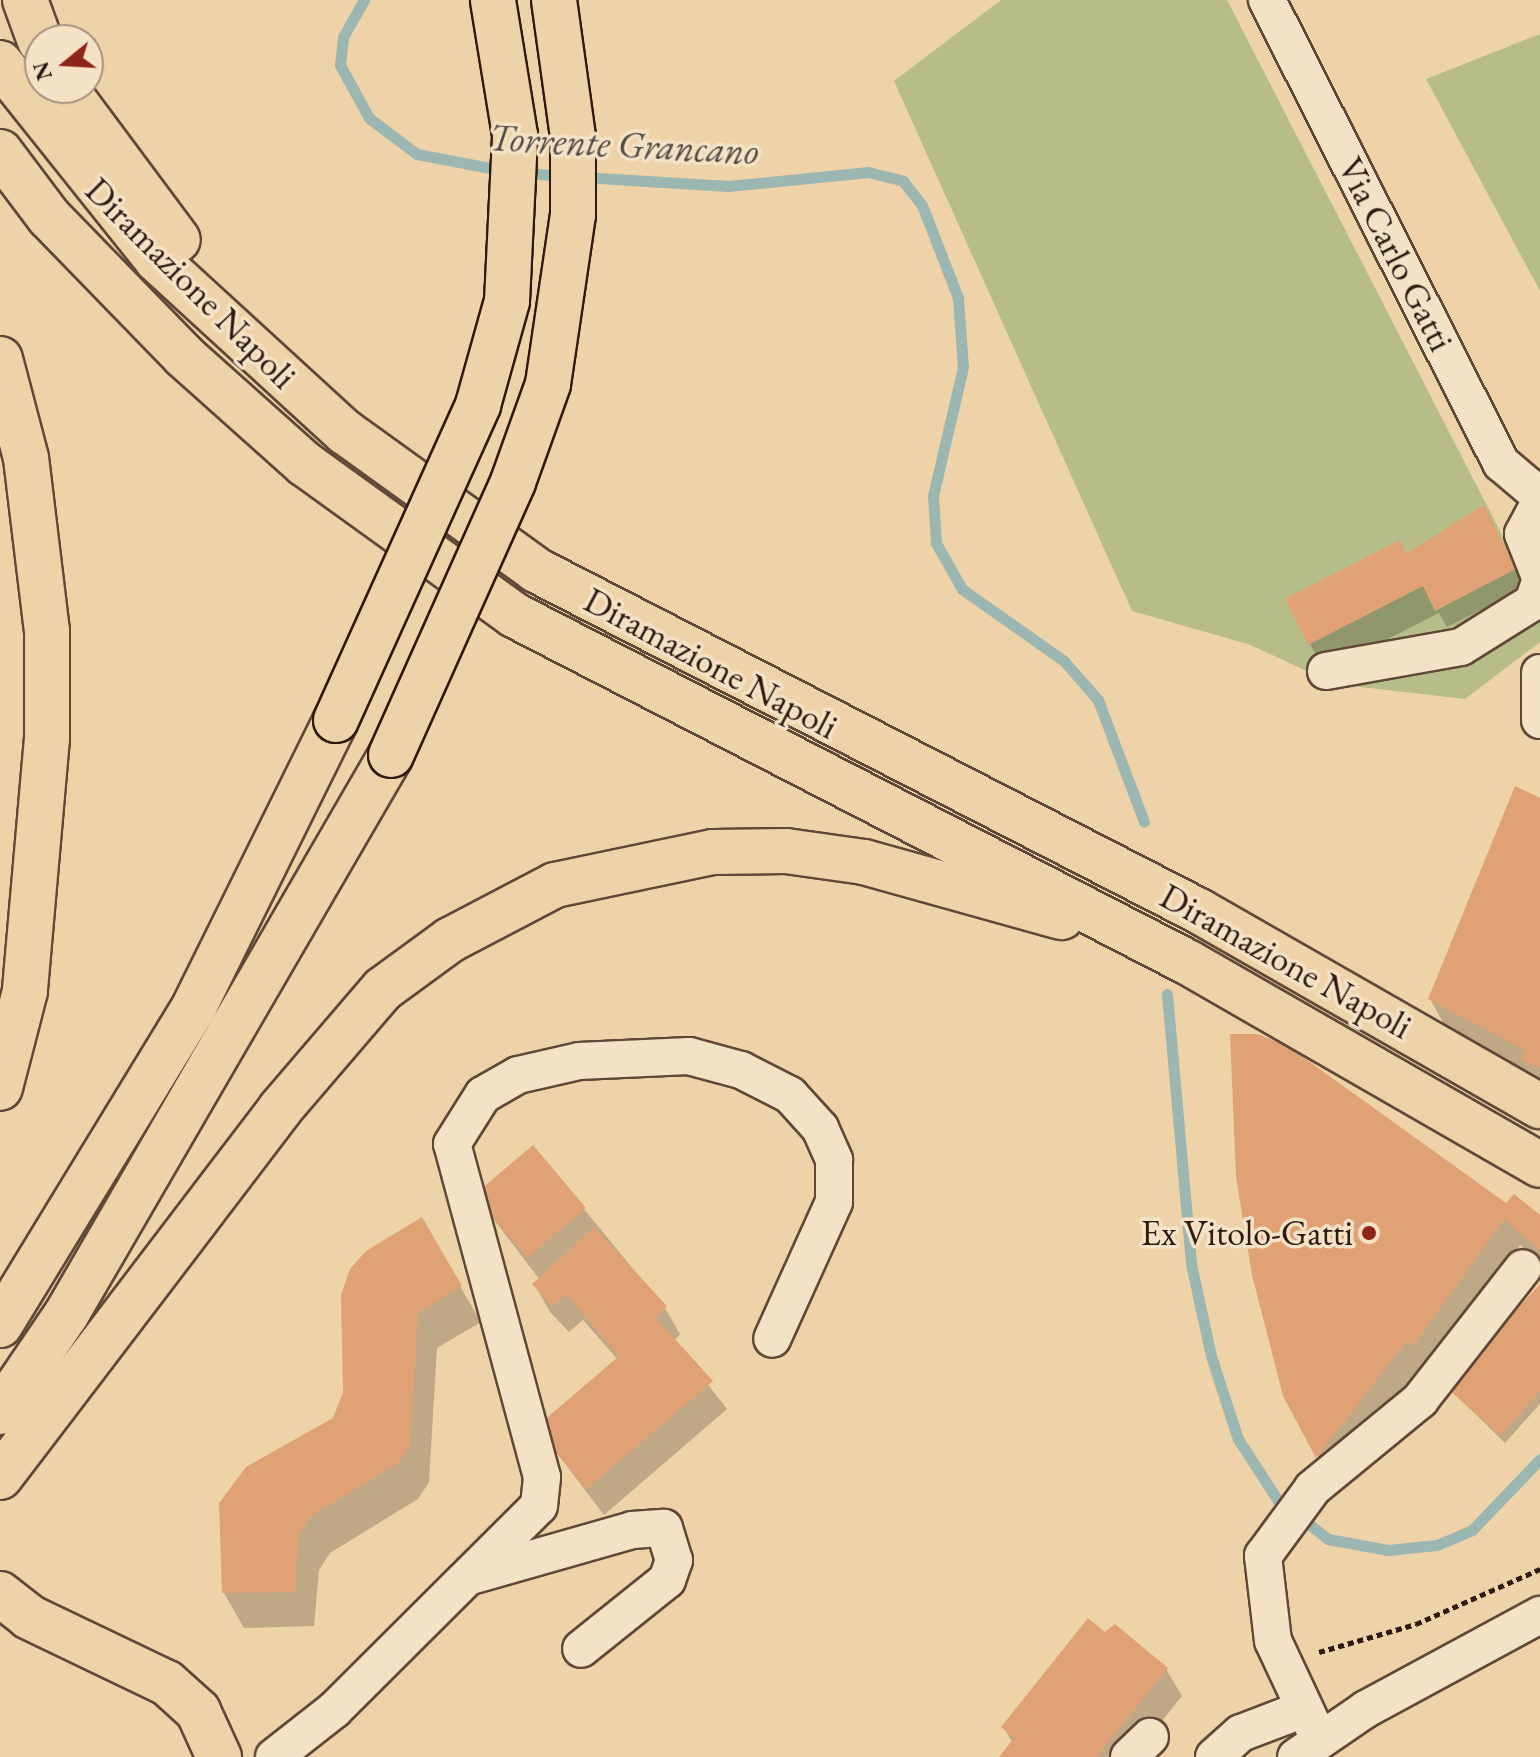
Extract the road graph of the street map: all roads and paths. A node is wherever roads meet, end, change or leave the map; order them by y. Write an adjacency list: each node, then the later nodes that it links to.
1 (25, 0): 5 (main road)
2 (493, 0): 22 (main road, bridge)
3 (554, 0): 24 (main road, bridge)
4 (1267, 0): 11 (street, Via Carlo Gatti)
5 (34, 24)
6 (0, 63): 10 (main road, Diramazione Napoli)
7 (77, 104): 10 (main road)
8 (0, 152): 17 (main road, Diramazione Napoli)
9 (0, 359): 18 (main road)
10 (283, 379): 19 (main road, Diramazione Napoli)
11 (1540, 496)
12 (1540, 502): 13 (street)
13 (1540, 580): 14 (street)
14 (1326, 671)
15 (1540, 673): 16 (street)
16 (1540, 720)
17 (1137, 936): 20 (main road, Diramazione Napoli); 25 (main road)
18 (0, 1088)
19 (1540, 1106)
20 (1540, 1165)
21 (1523, 1268): 31 (street)
22 (0, 1325)
23 (772, 1339): 27 (street)
24 (0, 1412)
25 (0, 1477)
26 (1540, 1569): 31 (path)
27 (471, 1576): 30 (street); 34 (street)
28 (6, 1599): 33 (main road)
29 (1540, 1615): 32 (street)
30 (581, 1649)
31 (1283, 1662): 32 (street)
32 (1306, 1735): 35 (street)
33 (219, 1757)
34 (274, 1757)
35 (1214, 1757)

